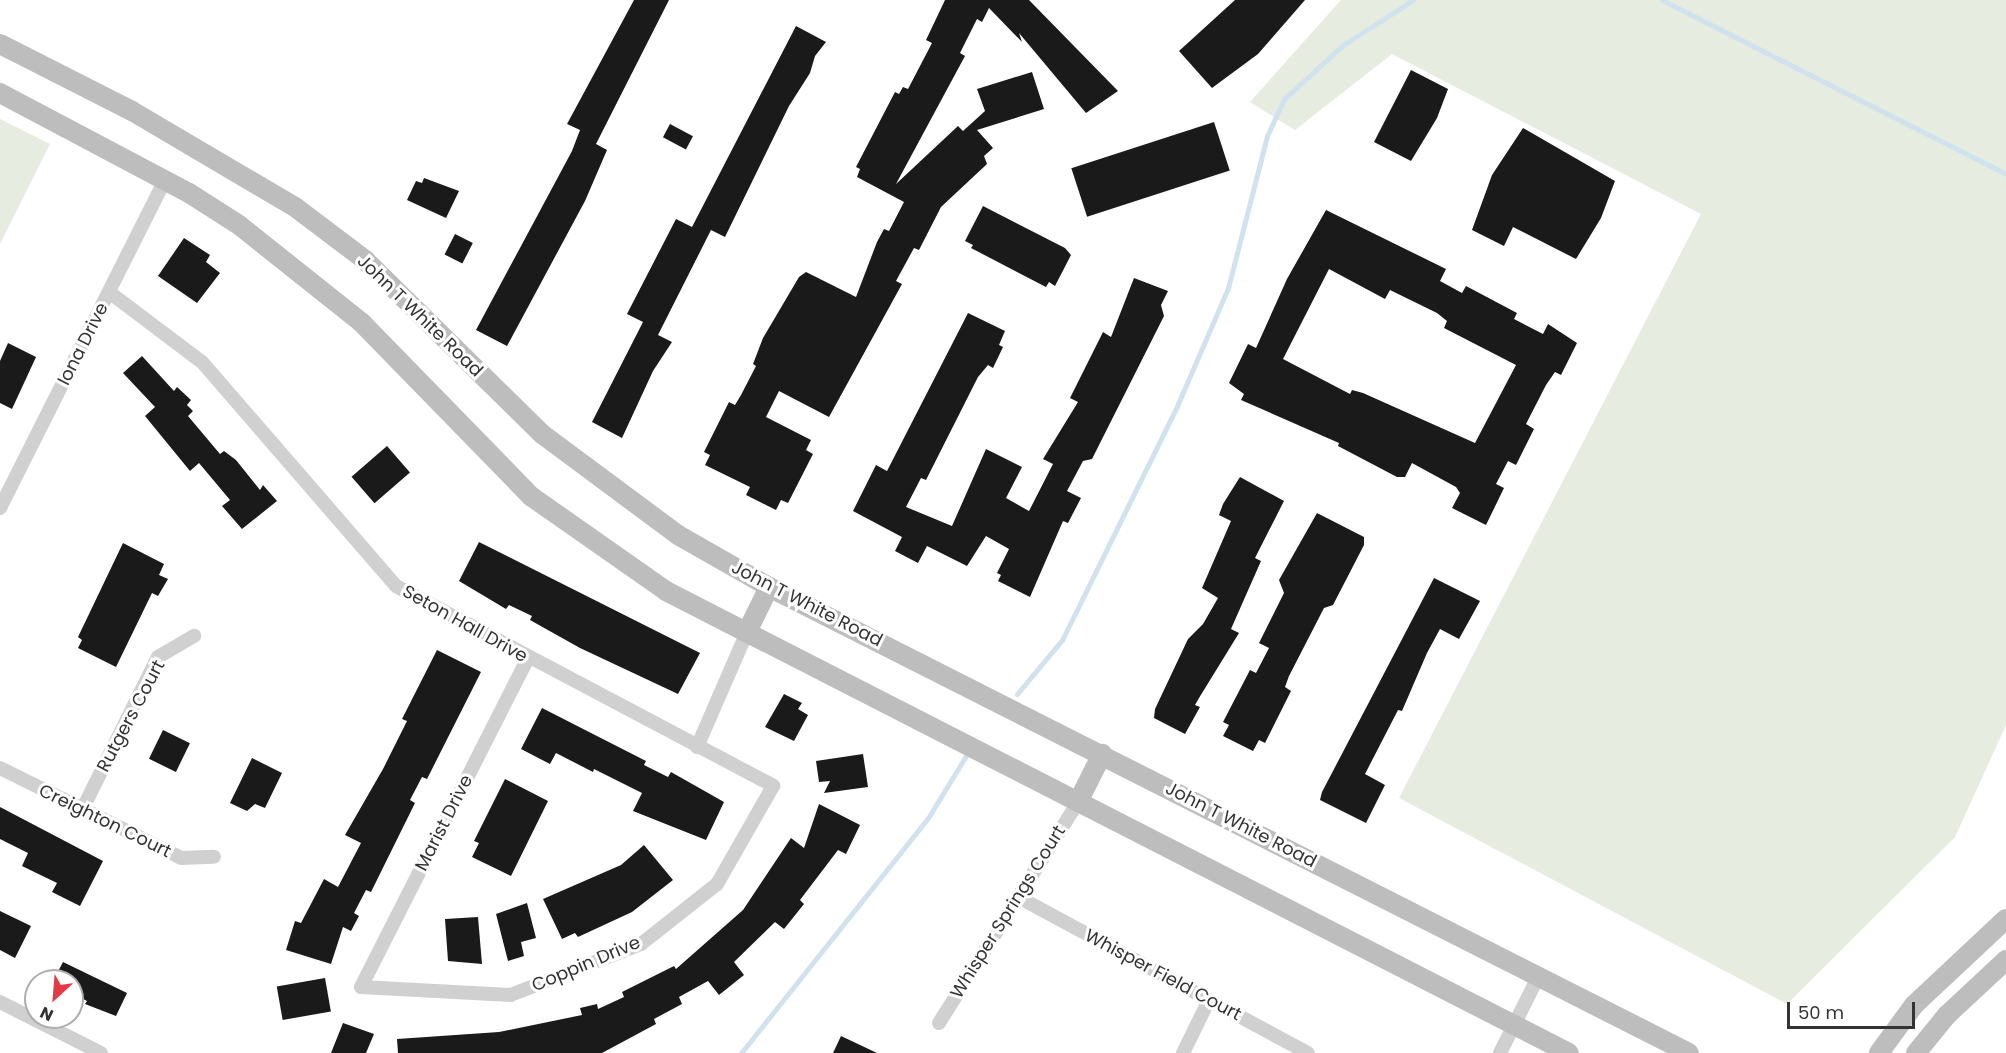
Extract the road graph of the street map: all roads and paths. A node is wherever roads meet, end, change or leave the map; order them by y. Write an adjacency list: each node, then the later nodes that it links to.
1 (0, 44): 6 (main road, John T White Road)
2 (0, 93): 3 (main road)
3 (165, 180): 4 (street, Iona Drive); 7 (main road)
4 (109, 292): 5 (street, Iona Drive); 9 (street, Seton Hall Drive)
5 (0, 508)
6 (769, 587): 7 (main road); 11 (main road, John T White Road)
7 (747, 632): 10 (street); 14 (main road)
8 (194, 636): 15 (street, Rutgers Court)
9 (527, 660): 10 (street, Seton Hall Drive); 22 (street, Marist Drive)
10 (697, 747): 13 (street, Seton Hall Drive)
11 (1102, 754): 14 (main road); 21 (main road, John T White Road)
12 (0, 768): 15 (street, Creighton Court)
13 (773, 786): 22 (street, Coppin Drive)
14 (1078, 802): 17 (street, Whisper Springs Court); 26 (main road)
15 (82, 810): 16 (street, Creighton Court)
16 (214, 857)
17 (1018, 897): 23 (street, Whisper Field Court); 25 (street, Whisper Springs Court)
18 (2006, 919): 19 (main road)
19 (1989, 938): 20 (main road); 33 (main road)
20 (2006, 958): 34 (main road)
21 (1538, 979): 26 (street); 32 (main road, John T White Road)
22 (361, 987)
23 (1209, 1000): 28 (street); 29 (street, Whisper Field Court)
24 (0, 1002): 27 (street)
25 (939, 1023)
26 (1513, 1025): 30 (street); 31 (main road)
27 (101, 1053)
28 (1183, 1053)
29 (1308, 1053)
30 (1500, 1053)
31 (1569, 1053)
32 (1689, 1053)
33 (1879, 1053)
34 (1917, 1053)

